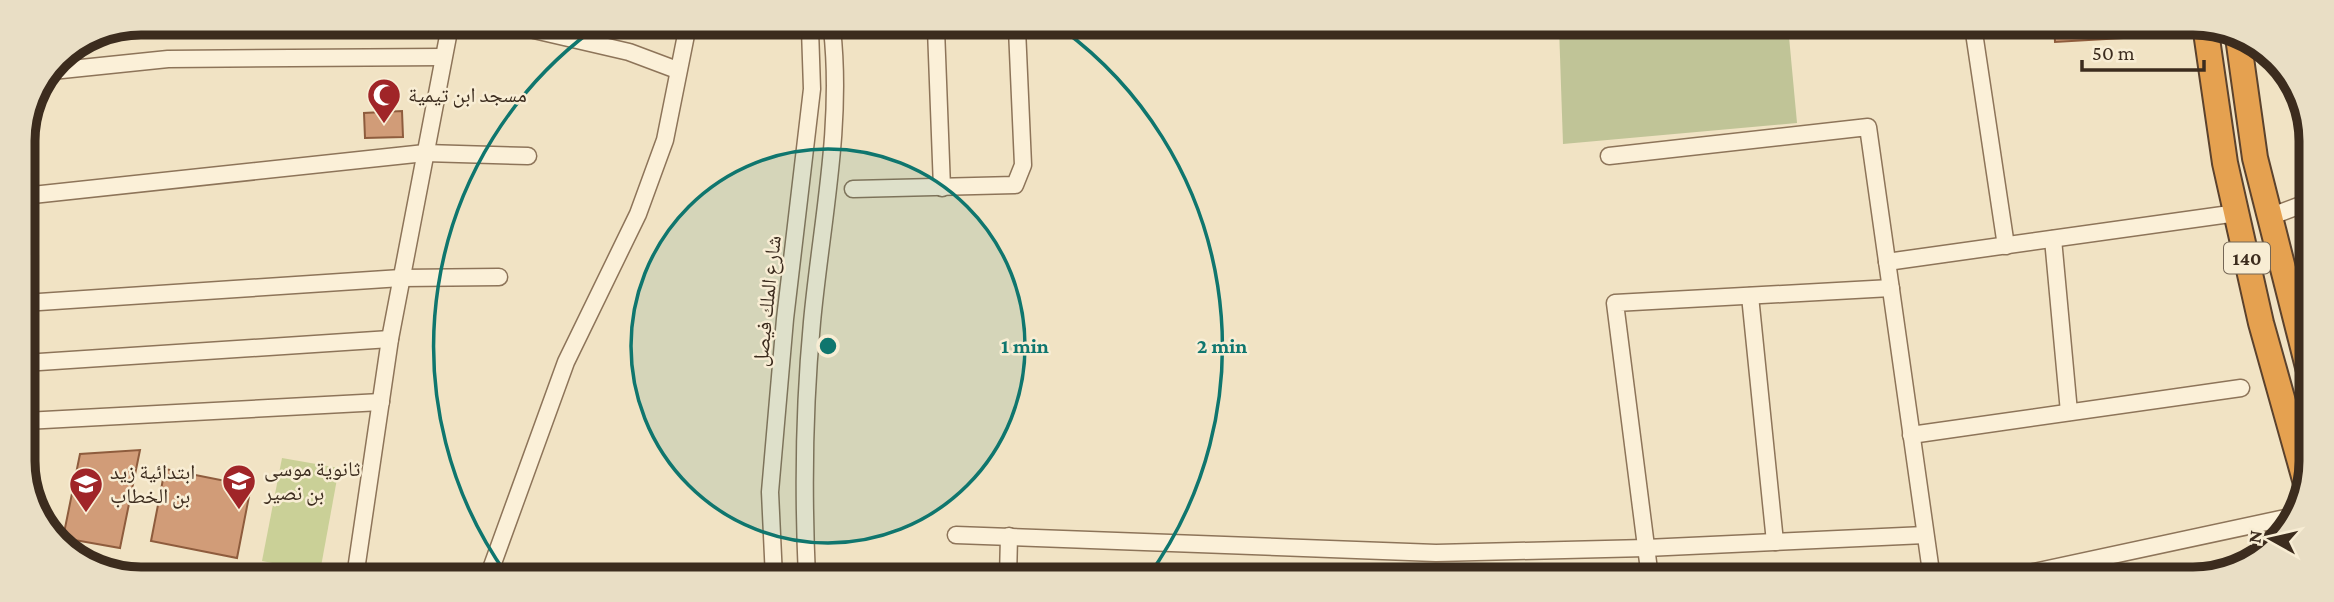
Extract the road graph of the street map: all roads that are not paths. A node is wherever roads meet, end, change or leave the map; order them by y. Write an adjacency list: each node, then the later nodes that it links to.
1 (448, 35): 11 (street)
2 (572, 35): 13 (street)
3 (686, 35): 13 (street)
4 (810, 35): 48 (street, شارع الملك فيصل)
5 (832, 35): 49 (street)
6 (936, 35): 17 (street)
7 (1017, 35): 17 (street)
8 (1974, 35): 24 (street)
9 (2206, 36): 21 (highway, 140)
10 (2239, 46): 22 (highway, 140)
11 (443, 57): 12 (street); 14 (street)
12 (63, 70)
13 (677, 70): 47 (street)
14 (425, 153): 15 (street); 19 (street); 27 (street)
15 (528, 156)
16 (1609, 156): 25 (street)
17 (942, 188): 18 (street)
18 (853, 189)
19 (35, 196)
20 (2299, 206): 22 (street)
21 (2237, 213): 23 (street); 39 (highway, 140)
22 (2269, 216): 31 (highway, 140)
23 (2053, 239): 24 (street); 36 (street)
24 (2006, 246): 25 (street)
25 (1887, 262): 28 (street)
26 (499, 277): 27 (street)
27 (401, 278): 30 (street); 32 (street)
28 (1891, 288): 29 (street); 38 (street)
29 (1750, 296): 44 (street); 45 (street)
30 (35, 302)
31 (2299, 333)
32 (390, 339): 33 (street); 35 (street)
33 (35, 362)
34 (2241, 388): 36 (street)
35 (381, 402): 37 (street); 46 (street)
36 (2069, 412): 38 (street)
37 (35, 421)
38 (1911, 435): 42 (street)
39 (2299, 458)
40 (2282, 519): 53 (street)
41 (956, 535): 43 (street)
42 (1925, 535): 44 (street); 52 (street)
43 (1009, 536): 45 (street); 50 (street)
44 (1775, 542): 45 (street)
45 (1646, 548): 51 (street)
46 (356, 567)
47 (492, 567)
48 (773, 567)
49 (807, 567)
50 (1008, 567)
51 (1649, 567)
52 (1930, 567)
53 (2057, 567)

